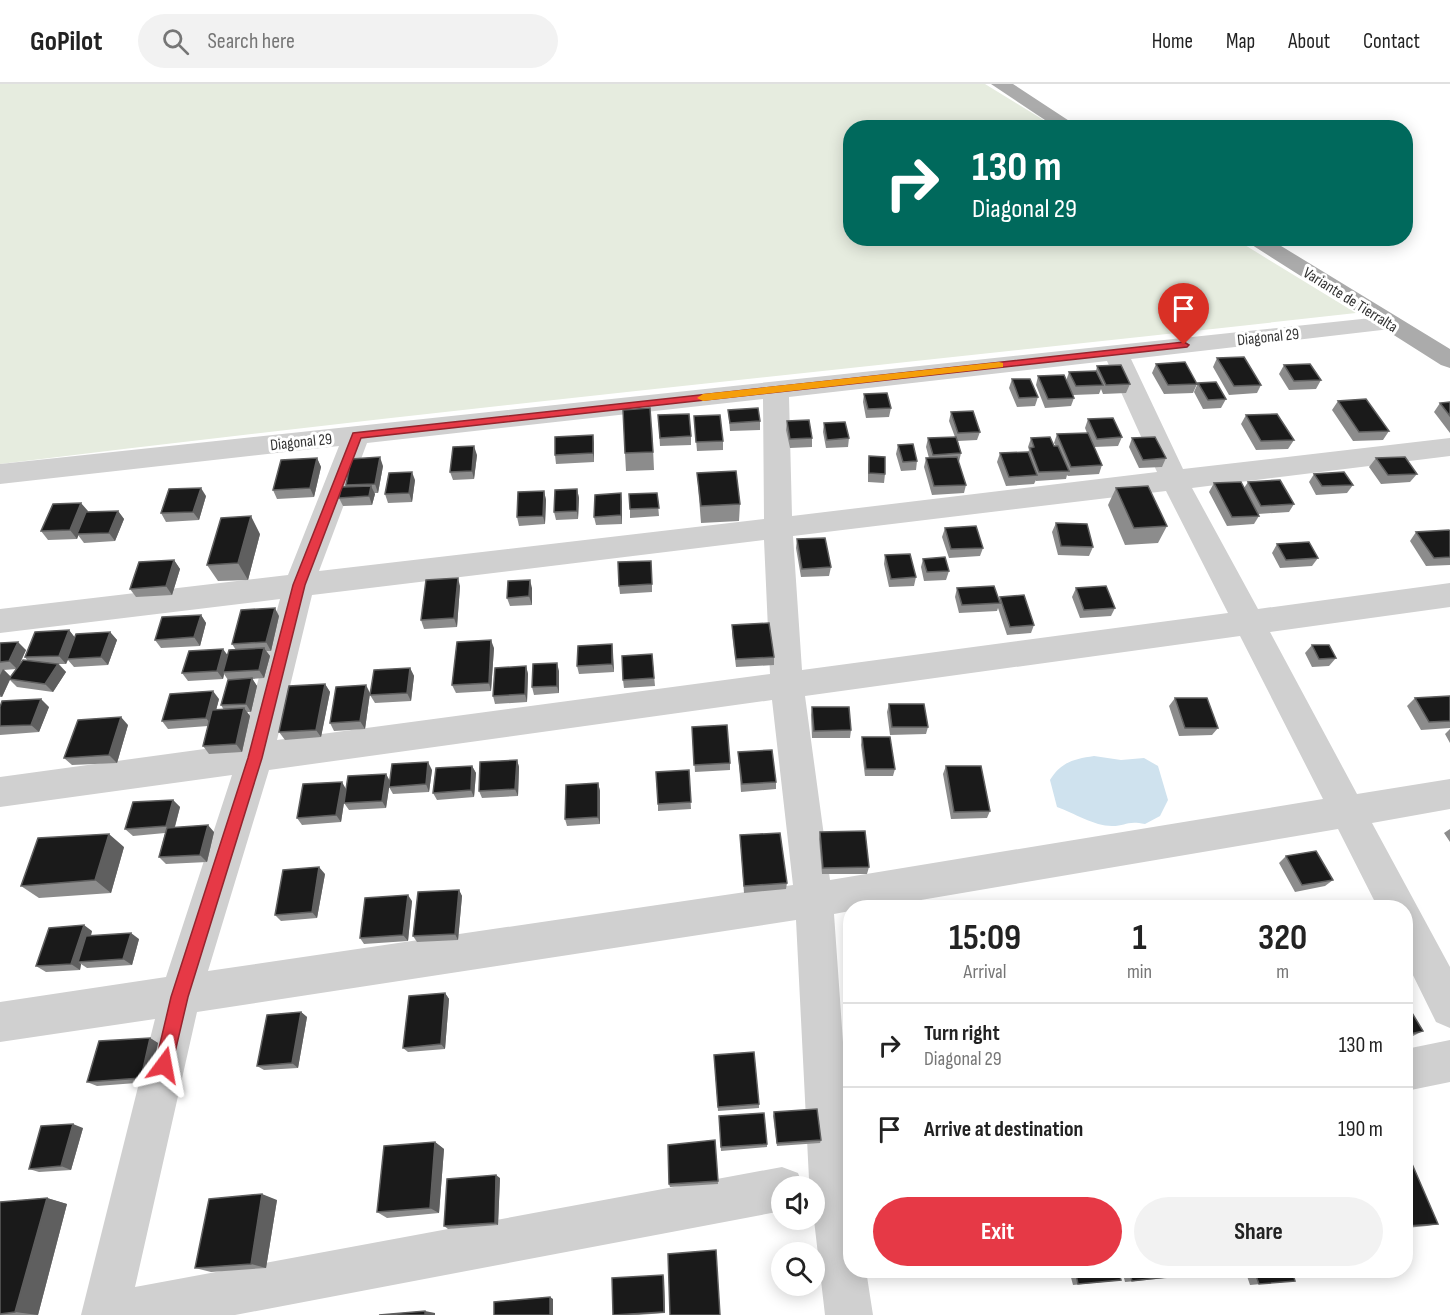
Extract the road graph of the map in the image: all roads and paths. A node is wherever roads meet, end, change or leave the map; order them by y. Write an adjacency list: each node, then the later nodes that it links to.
1 (1000, 84): 2 (main road)
2 (1058, 120)
3 (1265, 246): 4 (main road, Variante de Tierralta)
4 (1390, 323): 5 (street, Diagonal 29); 6 (main road, Variante de Tierralta)
5 (1115, 352): 7 (street, Diagonal 29); 11 (street)
6 (1450, 360)
7 (776, 390): 8 (street, Diagonal 29); 12 (street)
8 (357, 435): 10 (street, Diagonal 29); 13 (street)
9 (1450, 447): 11 (street)
10 (0, 474)
11 (1174, 479): 12 (street); 16 (street)
12 (778, 528): 13 (street); 17 (street)
13 (299, 585): 15 (street); 18 (street)
14 (1450, 595): 16 (street)
15 (0, 621)
16 (1249, 622): 17 (street); 21 (street)
17 (787, 685): 18 (street); 22 (street)
18 (255, 758): 19 (street); 25 (street)
19 (0, 792)
20 (1450, 794): 21 (street)
21 (1348, 810): 22 (street); 23 (street)
22 (814, 900): 25 (street); 30 (street)
23 (1394, 900)
24 (1413, 936): 26 (street)
25 (180, 997): 27 (street); 33 (street)
26 (1450, 1008)
27 (0, 1022)
28 (1450, 1061): 29 (street)
29 (1413, 1069)
30 (825, 1176)
31 (825, 1180): 35 (street)
32 (771, 1191): 34 (street)
33 (105, 1315)
34 (110, 1315)
35 (849, 1315)

